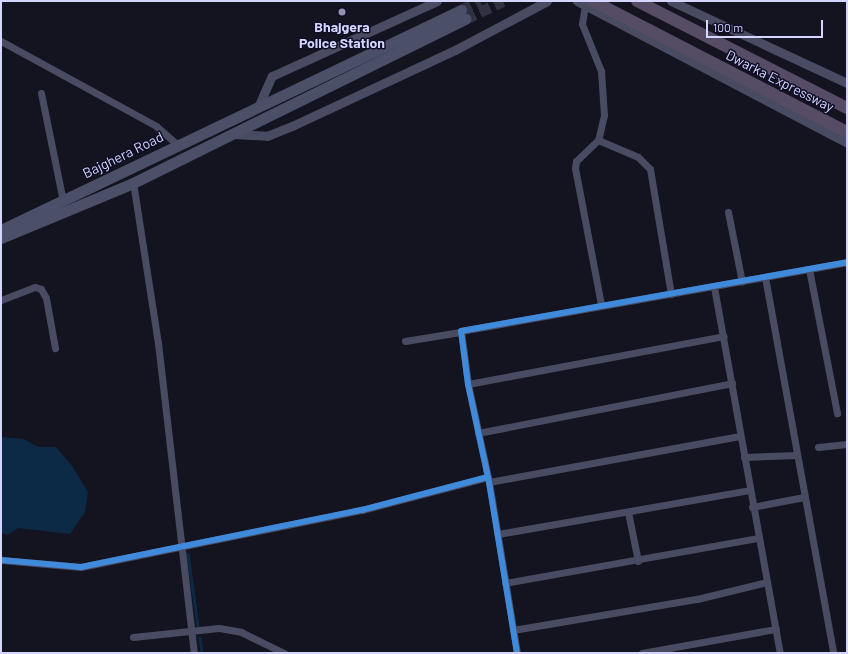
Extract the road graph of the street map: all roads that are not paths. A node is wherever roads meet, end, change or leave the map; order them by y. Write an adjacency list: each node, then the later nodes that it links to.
1 (437, 1): 9 (street)
2 (546, 1): 12 (street)
3 (637, 1): 10 (highway, Dwarka Expressway)
4 (671, 1): 7 (street)
5 (585, 2): 11 (highway, Dwarka Expressway); 13 (street); 14 (street)
6 (1, 42): 15 (street)
7 (847, 83)
8 (41, 94): 19 (street)
9 (258, 107): 12 (main road, Bajghera Road); 15 (main road, Bajghera Road)
10 (847, 108)
11 (847, 132)
12 (233, 134): 16 (main road)
13 (598, 140): 28 (street); 30 (street)
14 (847, 143)
15 (178, 145): 17 (main road, Bajghera Road)
16 (133, 182): 18 (main road); 51 (street)
17 (98, 184): 18 (main road); 19 (main road, Bajghera Road)
18 (101, 196): 22 (main road)
19 (63, 201): 21 (main road, Bajghera Road)
20 (728, 212): 26 (street)
21 (1, 230)
22 (1, 238)
23 (847, 262): 24 (street)
24 (809, 269): 25 (street); 37 (street)
25 (765, 277): 26 (street); 42 (street)
26 (742, 282): 27 (street)
27 (714, 287): 28 (street); 32 (street)
28 (671, 294): 30 (street)
29 (1, 300): 34 (street)
30 (602, 304): 31 (street)
31 (460, 332): 33 (street); 36 (street)
32 (724, 336): 35 (street); 36 (street)
33 (405, 341)
34 (55, 348)
35 (732, 383): 38 (street); 39 (street)
36 (468, 384): 38 (street)
37 (837, 413)
38 (478, 433): 44 (street)
39 (740, 436): 43 (street); 44 (street)
40 (847, 444): 41 (street)
41 (818, 447)
42 (797, 455): 43 (street); 46 (street)
43 (744, 457): 45 (street)
44 (488, 479): 49 (street); 51 (street)
45 (749, 490): 47 (street); 48 (street)
46 (804, 497): 47 (street); 65 (street)
47 (752, 507): 50 (street)
48 (628, 512): 49 (street); 53 (street)
49 (498, 534): 55 (street)
50 (757, 538): 53 (street); 54 (street)
51 (180, 548): 52 (street); 56 (street)
52 (1, 560)
53 (638, 561): 55 (street)
54 (767, 582): 57 (street); 58 (street)
55 (505, 583): 58 (street)
56 (191, 629): 59 (street); 60 (street); 61 (street)
57 (776, 629): 63 (street); 64 (street)
58 (513, 630): 62 (street)
59 (134, 637)
60 (194, 653)
61 (284, 653)
62 (517, 653)
63 (642, 653)
64 (780, 653)
65 (834, 653)

